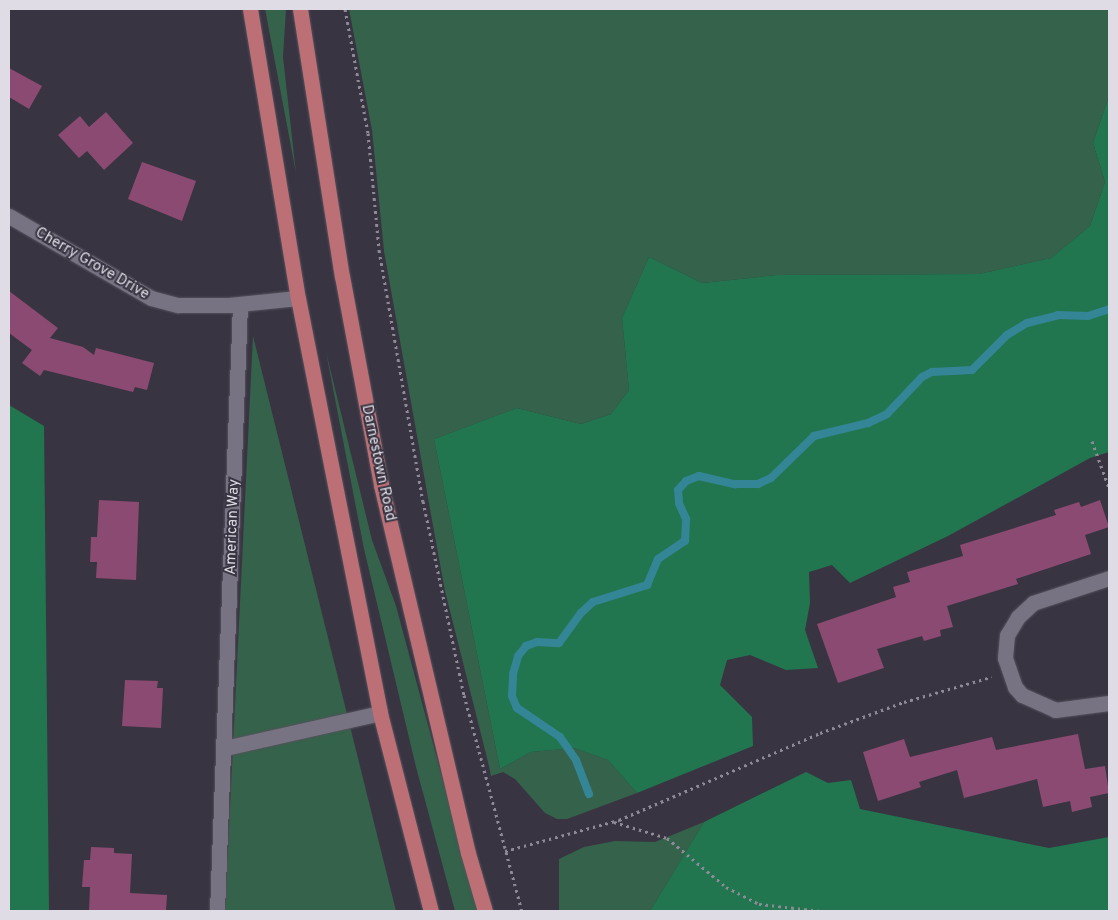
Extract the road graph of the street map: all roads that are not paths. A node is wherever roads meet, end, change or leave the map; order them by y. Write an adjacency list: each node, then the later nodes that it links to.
1 (250, 9): 4 (main road)
2 (300, 9): 12 (main road, Darnestown Road)
3 (9, 216): 5 (street, Cherry Grove Drive)
4 (298, 298): 5 (street, Cherry Grove Drive); 8 (main road)
5 (240, 305): 9 (street, American Way)
6 (1109, 578): 7 (street)
7 (1109, 703)
8 (380, 713): 9 (street); 11 (main road)
9 (225, 748): 10 (street, American Way)
10 (217, 911)
11 (431, 911)
12 (485, 911)

